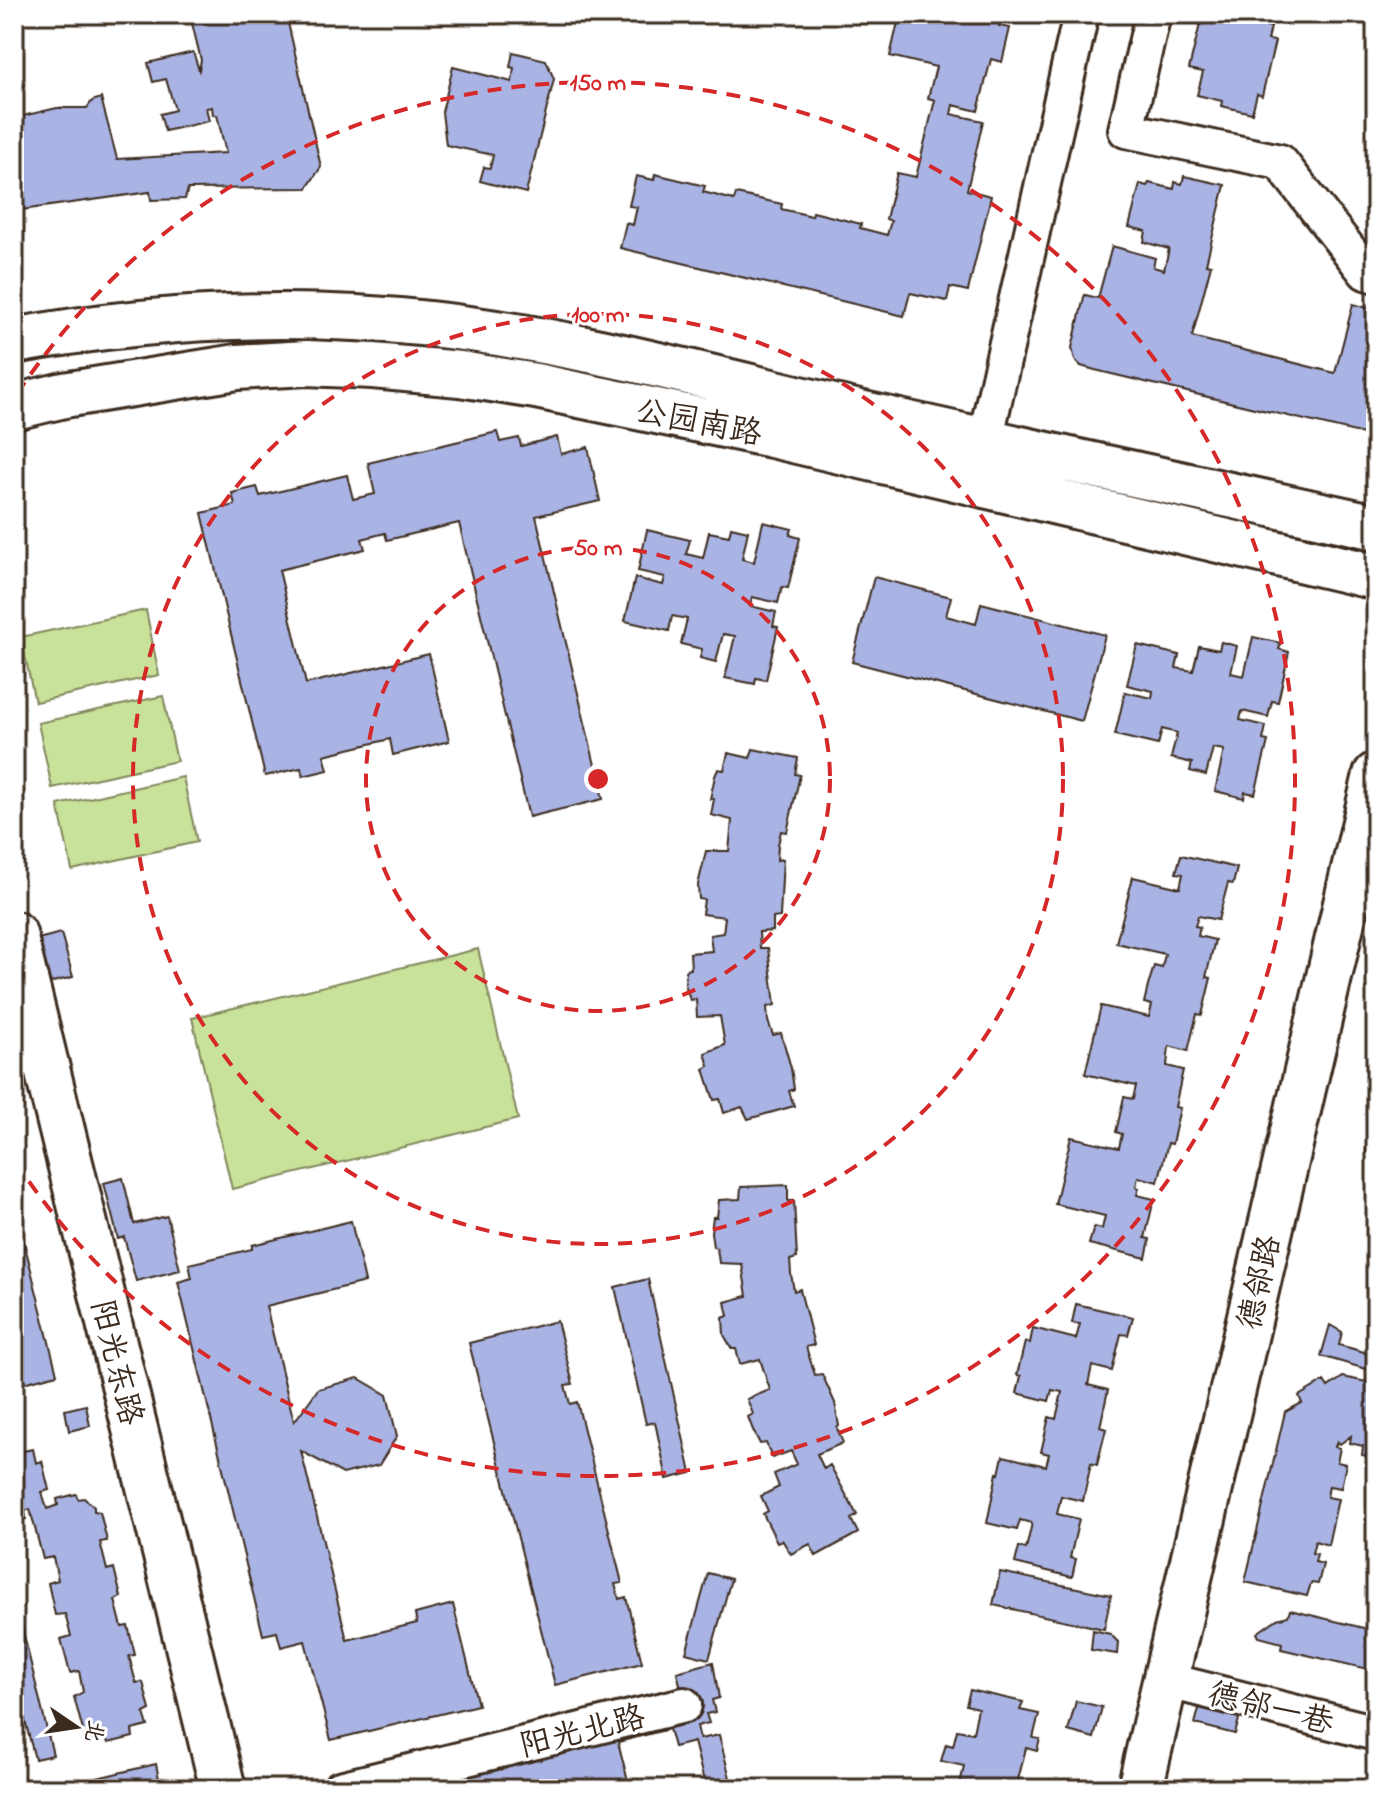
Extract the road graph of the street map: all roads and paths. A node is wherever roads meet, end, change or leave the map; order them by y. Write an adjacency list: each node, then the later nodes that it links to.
1 (1081, 14): 6 (street)
2 (1153, 14): 3 (street)
3 (1376, 275)
4 (14, 341): 6 (main road, 公园南路)
5 (14, 407): 7 (main road, 公园南路)
6 (985, 441): 7 (street); 8 (main road, 公园南路)
7 (977, 483): 9 (main road, 公园南路)
8 (1376, 527)
9 (1376, 577)
10 (1376, 775): 12 (main road, 德邻路)
11 (14, 934): 15 (main road, 阳光东路)
12 (1165, 1680): 14 (street, 德邻一巷); 17 (main road, 德邻路)
13 (684, 1705): 16 (street, 阳光北路)
14 (1376, 1733)
15 (223, 1789)
16 (340, 1789)
17 (1140, 1789)

